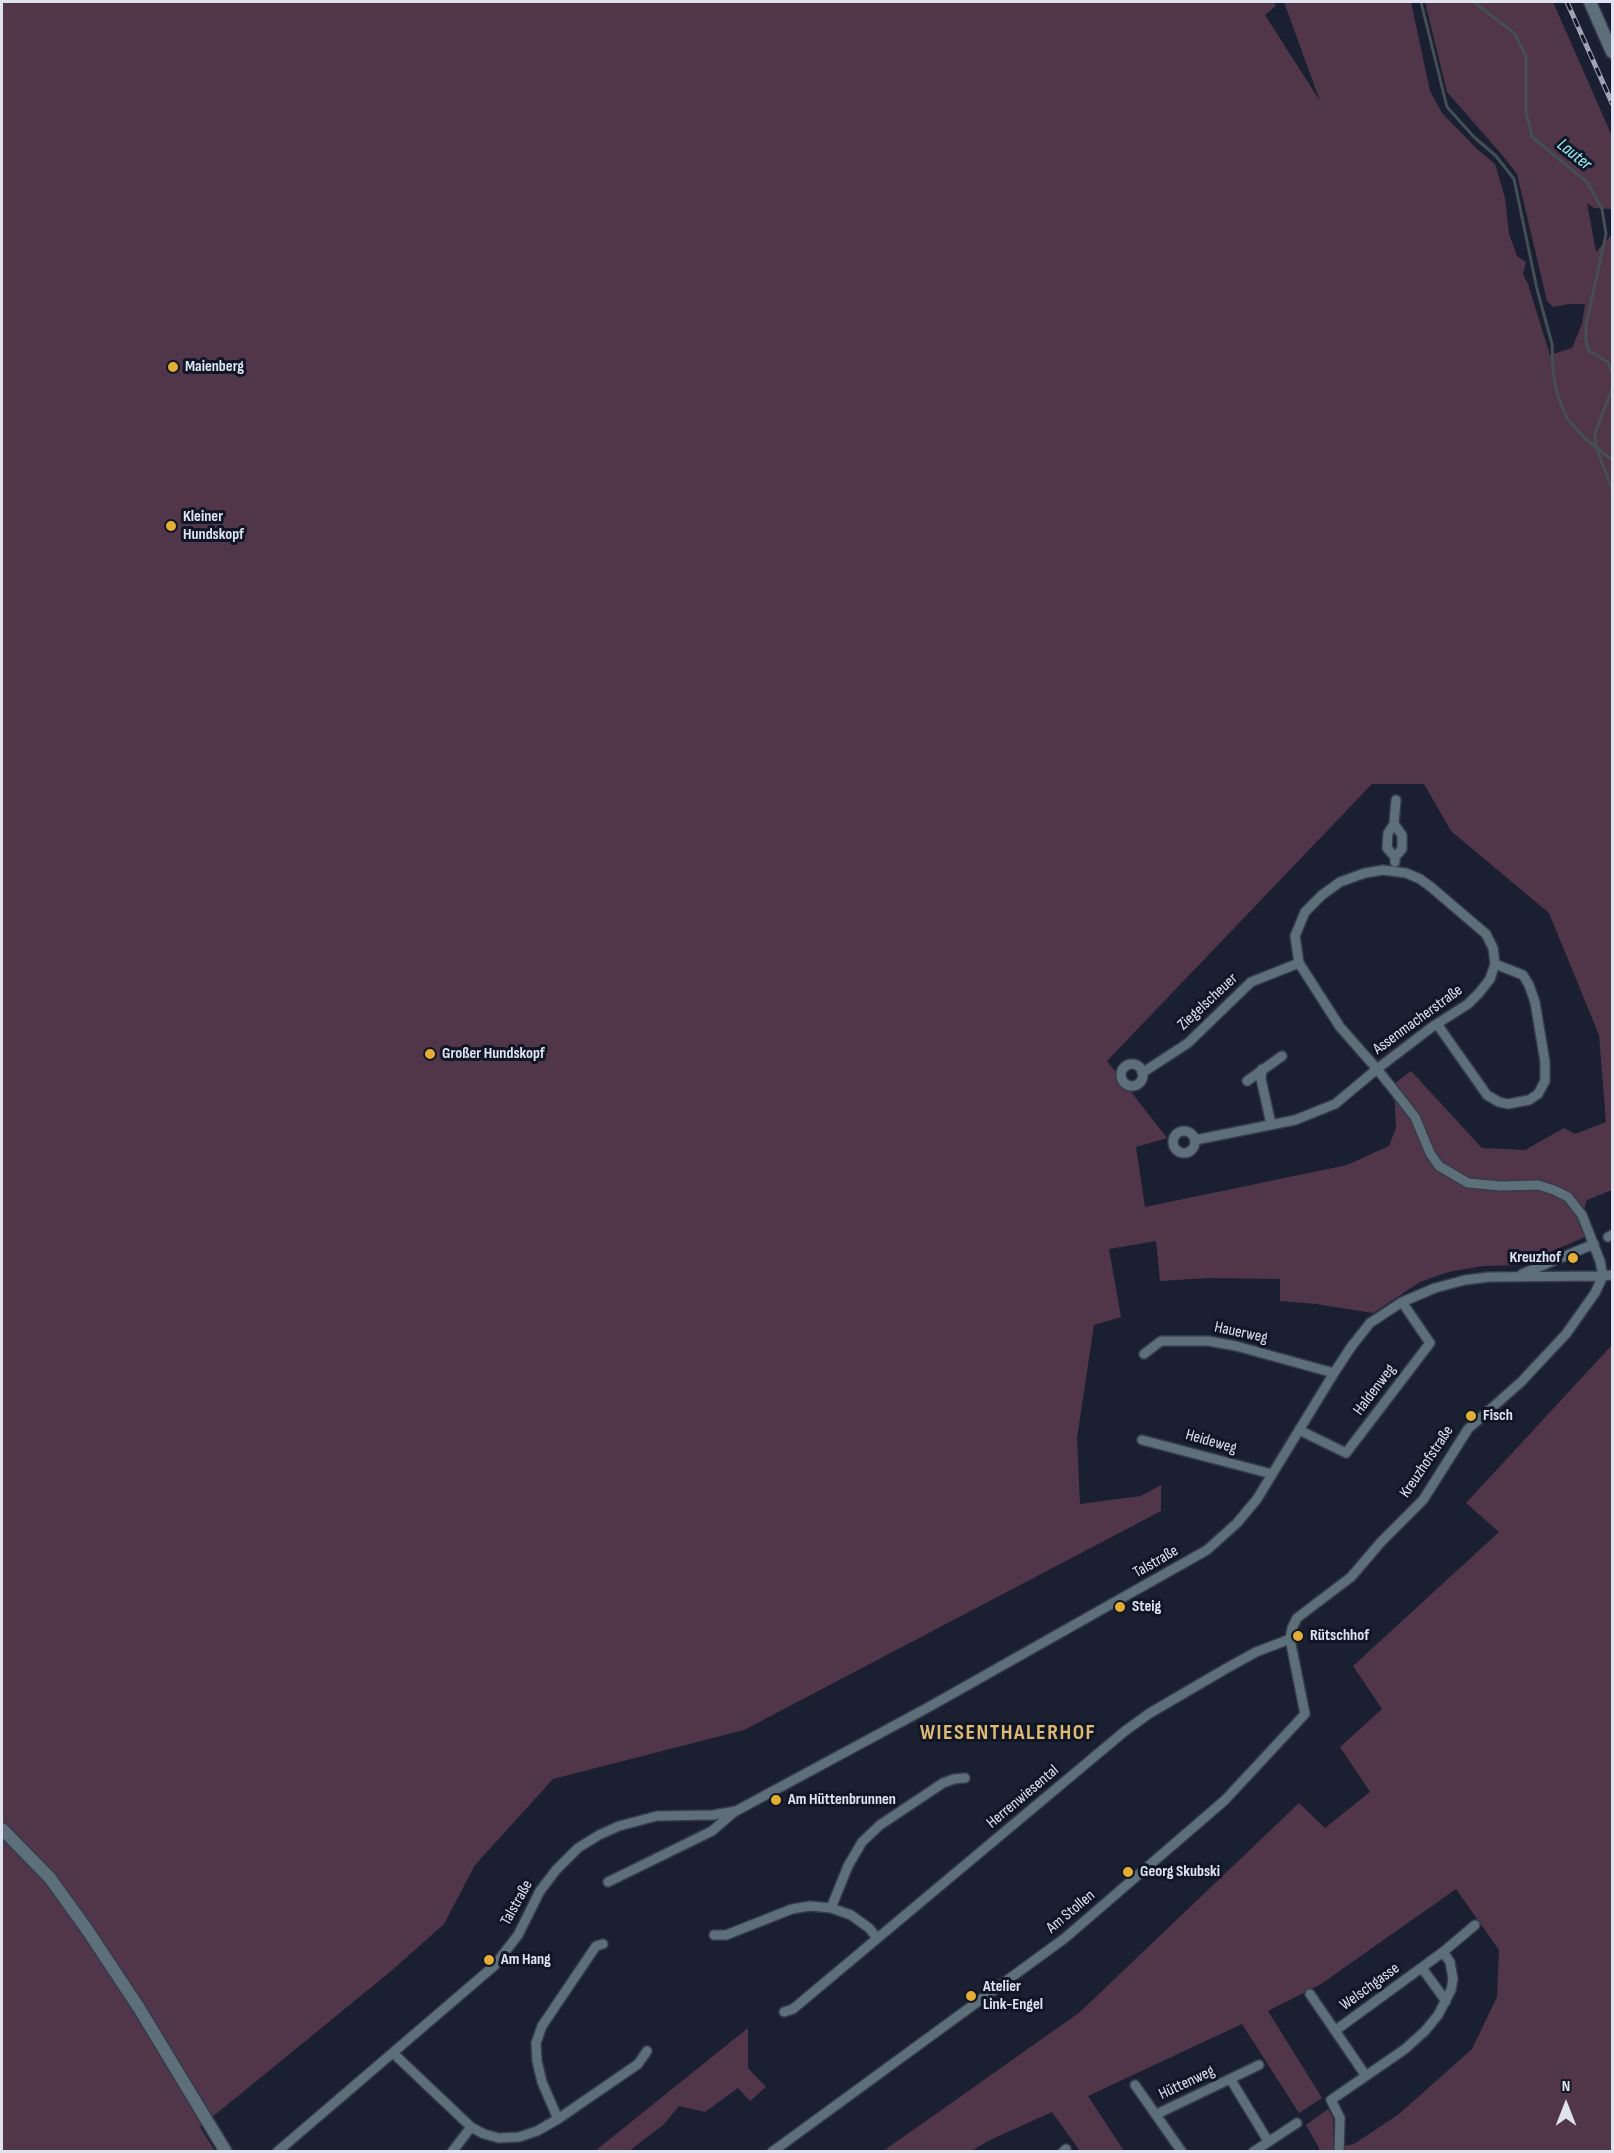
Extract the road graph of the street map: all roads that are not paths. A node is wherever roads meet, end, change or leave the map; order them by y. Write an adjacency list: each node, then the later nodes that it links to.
1 (1590, 2): 2 (street)
2 (1612, 52)
3 (1396, 800): 4 (street)
4 (1394, 824): 5 (street); 5 (street)
5 (1395, 857): 6 (street)
6 (1395, 871): 7 (street, Assenmacherstraße); 8 (street, Assenmacherstraße)
7 (1299, 963): 12 (street, Assenmacherstraße); 13 (street, Ziegelscheuer)
8 (1495, 964): 9 (street, Assenmacherstraße); 9 (street)
9 (1437, 1024): 12 (street, Assenmacherstraße)
10 (1282, 1056): 11 (street)
11 (1262, 1069): 14 (street); 15 (street)
12 (1377, 1069): 15 (street); 17 (street, Assenmacherstraße)
13 (1143, 1073)
14 (1247, 1081)
15 (1271, 1124): 16 (street)
16 (1195, 1140)
17 (1594, 1244): 18 (street, Assenmacherstraße); 19 (street, Talstraße)
18 (1608, 1275): 19 (street, Talstraße); 26 (street, Kreuzhofstraße)
19 (1517, 1277): 20 (street, Talstraße)
20 (1402, 1302): 22 (street, Talstraße); 23 (street, Haldenweg)
21 (1144, 1354): 22 (street, Hauerweg)
22 (1334, 1373): 23 (street, Talstraße)
23 (1299, 1430): 25 (street, Talstraße)
24 (1142, 1440): 25 (street, Heideweg)
25 (1272, 1474): 28 (street, Talstraße)
26 (1290, 1639): 34 (street, Herrenwiesental); 56 (street, Am Stollen)
27 (965, 1778): 31 (street)
28 (736, 1811): 30 (street, Talstraße); 43 (street, Talstraße)
29 (2, 1828): 53 (street)
30 (608, 1882)
31 (831, 1908): 33 (street); 34 (street)
32 (1475, 1925): 36 (street, Welschgasse)
33 (714, 1935)
34 (877, 1938): 40 (street, Herrenwiesental)
35 (603, 1944): 49 (street)
36 (1443, 1952): 37 (street, Welschgasse); 39 (street)
37 (1422, 1968): 39 (street, Welschgasse); 41 (street, Welschgasse)
38 (1310, 1994): 41 (street, Welschgasse)
39 (1446, 2001): 45 (street)
40 (784, 2012)
41 (1336, 2030): 45 (street, Welschgasse)
42 (647, 2051): 49 (street)
43 (393, 2053): 51 (street); 54 (street, Talstraße)
44 (1259, 2065): 46 (street, Hüttenweg)
45 (1366, 2076): 59 (street)
46 (1231, 2080): 48 (street, Hüttenweg); 52 (street, Hüttenweg)
47 (1135, 2085): 48 (street, Hüttenweg)
48 (1157, 2114): 57 (street, Hüttenweg)
49 (558, 2118): 51 (street)
50 (1297, 2123): 52 (street)
51 (471, 2127): 55 (street)
52 (1268, 2141): 58 (street)
53 (226, 2151)
54 (277, 2151)
55 (452, 2151)
56 (772, 2151)
57 (1182, 2151)
58 (1253, 2151)
59 (1339, 2151)

